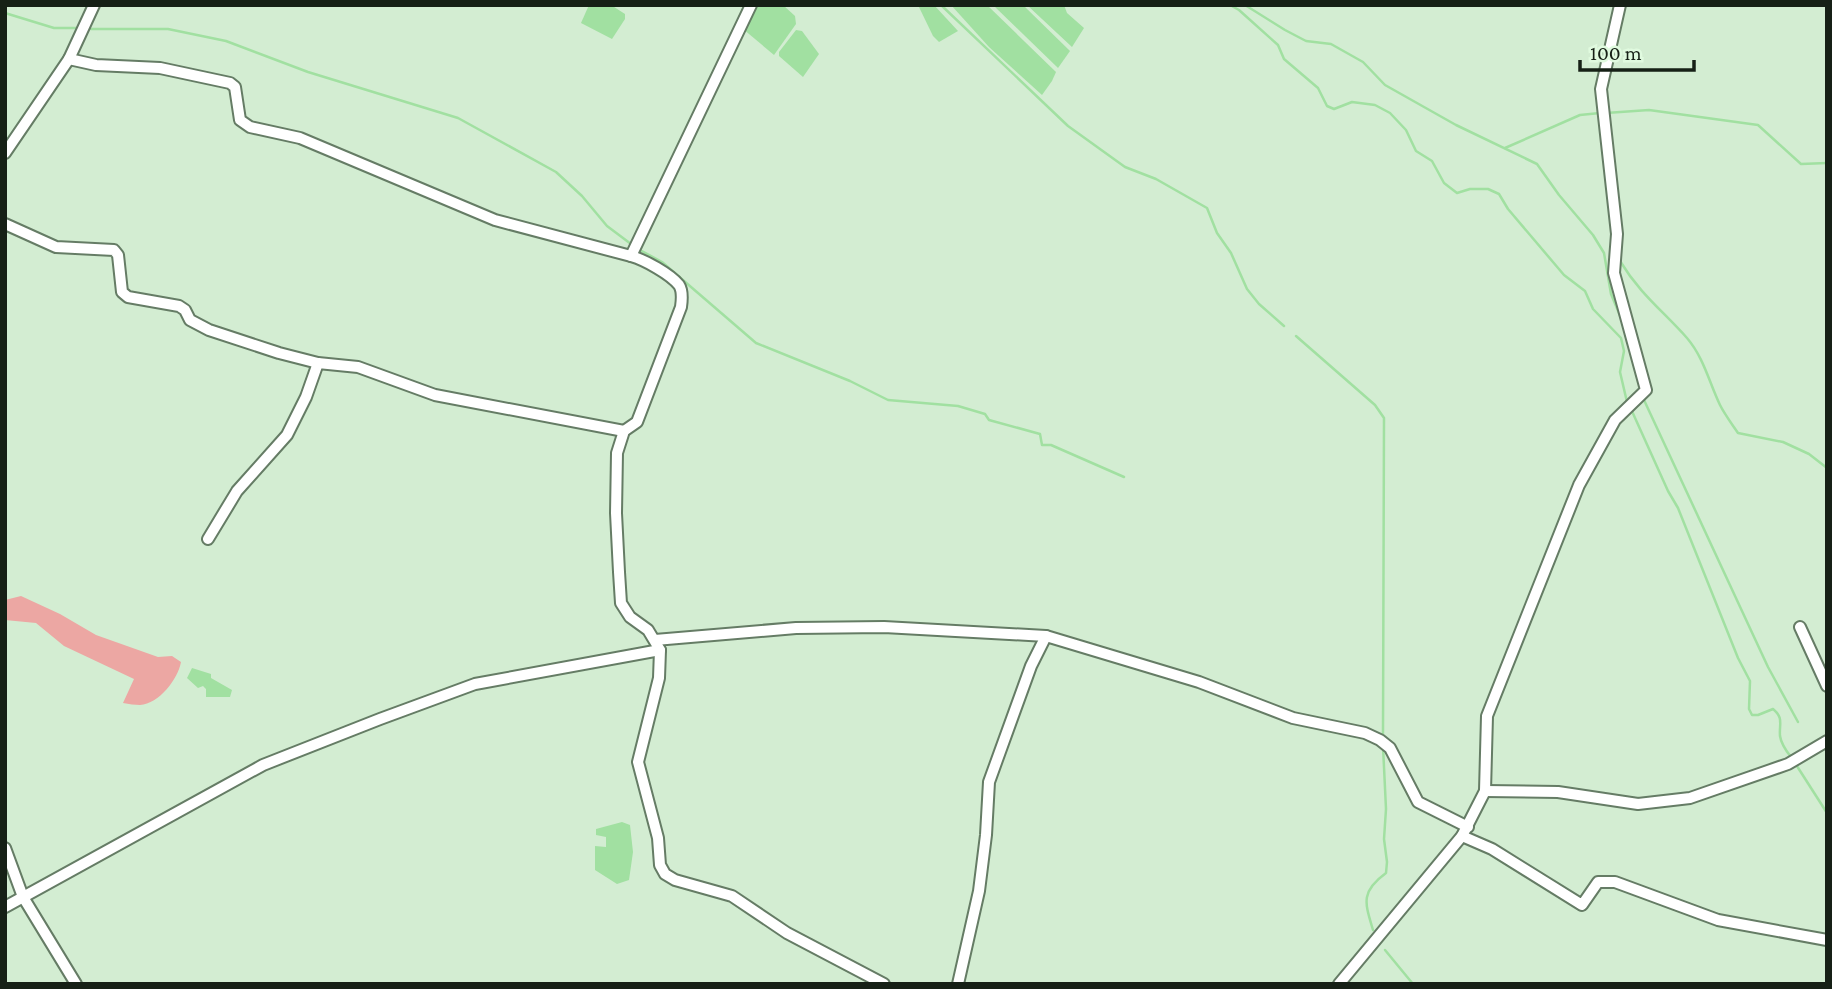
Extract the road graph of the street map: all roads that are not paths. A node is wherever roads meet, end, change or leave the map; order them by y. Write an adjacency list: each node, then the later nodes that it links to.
1 (94, 5): 4 (street)
2 (751, 5): 7 (street)
3 (1620, 5): 16 (street)
4 (69, 59): 5 (street); 7 (street)
5 (5, 153)
6 (5, 224): 8 (street)
7 (631, 256): 9 (street)
8 (318, 363): 9 (street); 10 (street)
9 (624, 432): 13 (street)
10 (208, 539)
11 (1800, 627): 14 (street)
12 (1046, 636): 13 (street); 17 (street); 24 (street)
13 (657, 645): 19 (street); 23 (street)
14 (1827, 685)
15 (1827, 741): 16 (street)
16 (1485, 791): 17 (street)
17 (1465, 832): 21 (street); 25 (street)
18 (5, 848): 19 (street)
19 (23, 897): 20 (street); 22 (street)
20 (5, 907)
21 (1827, 940)
22 (76, 984)
23 (884, 984)
24 (958, 984)
25 (1339, 984)

